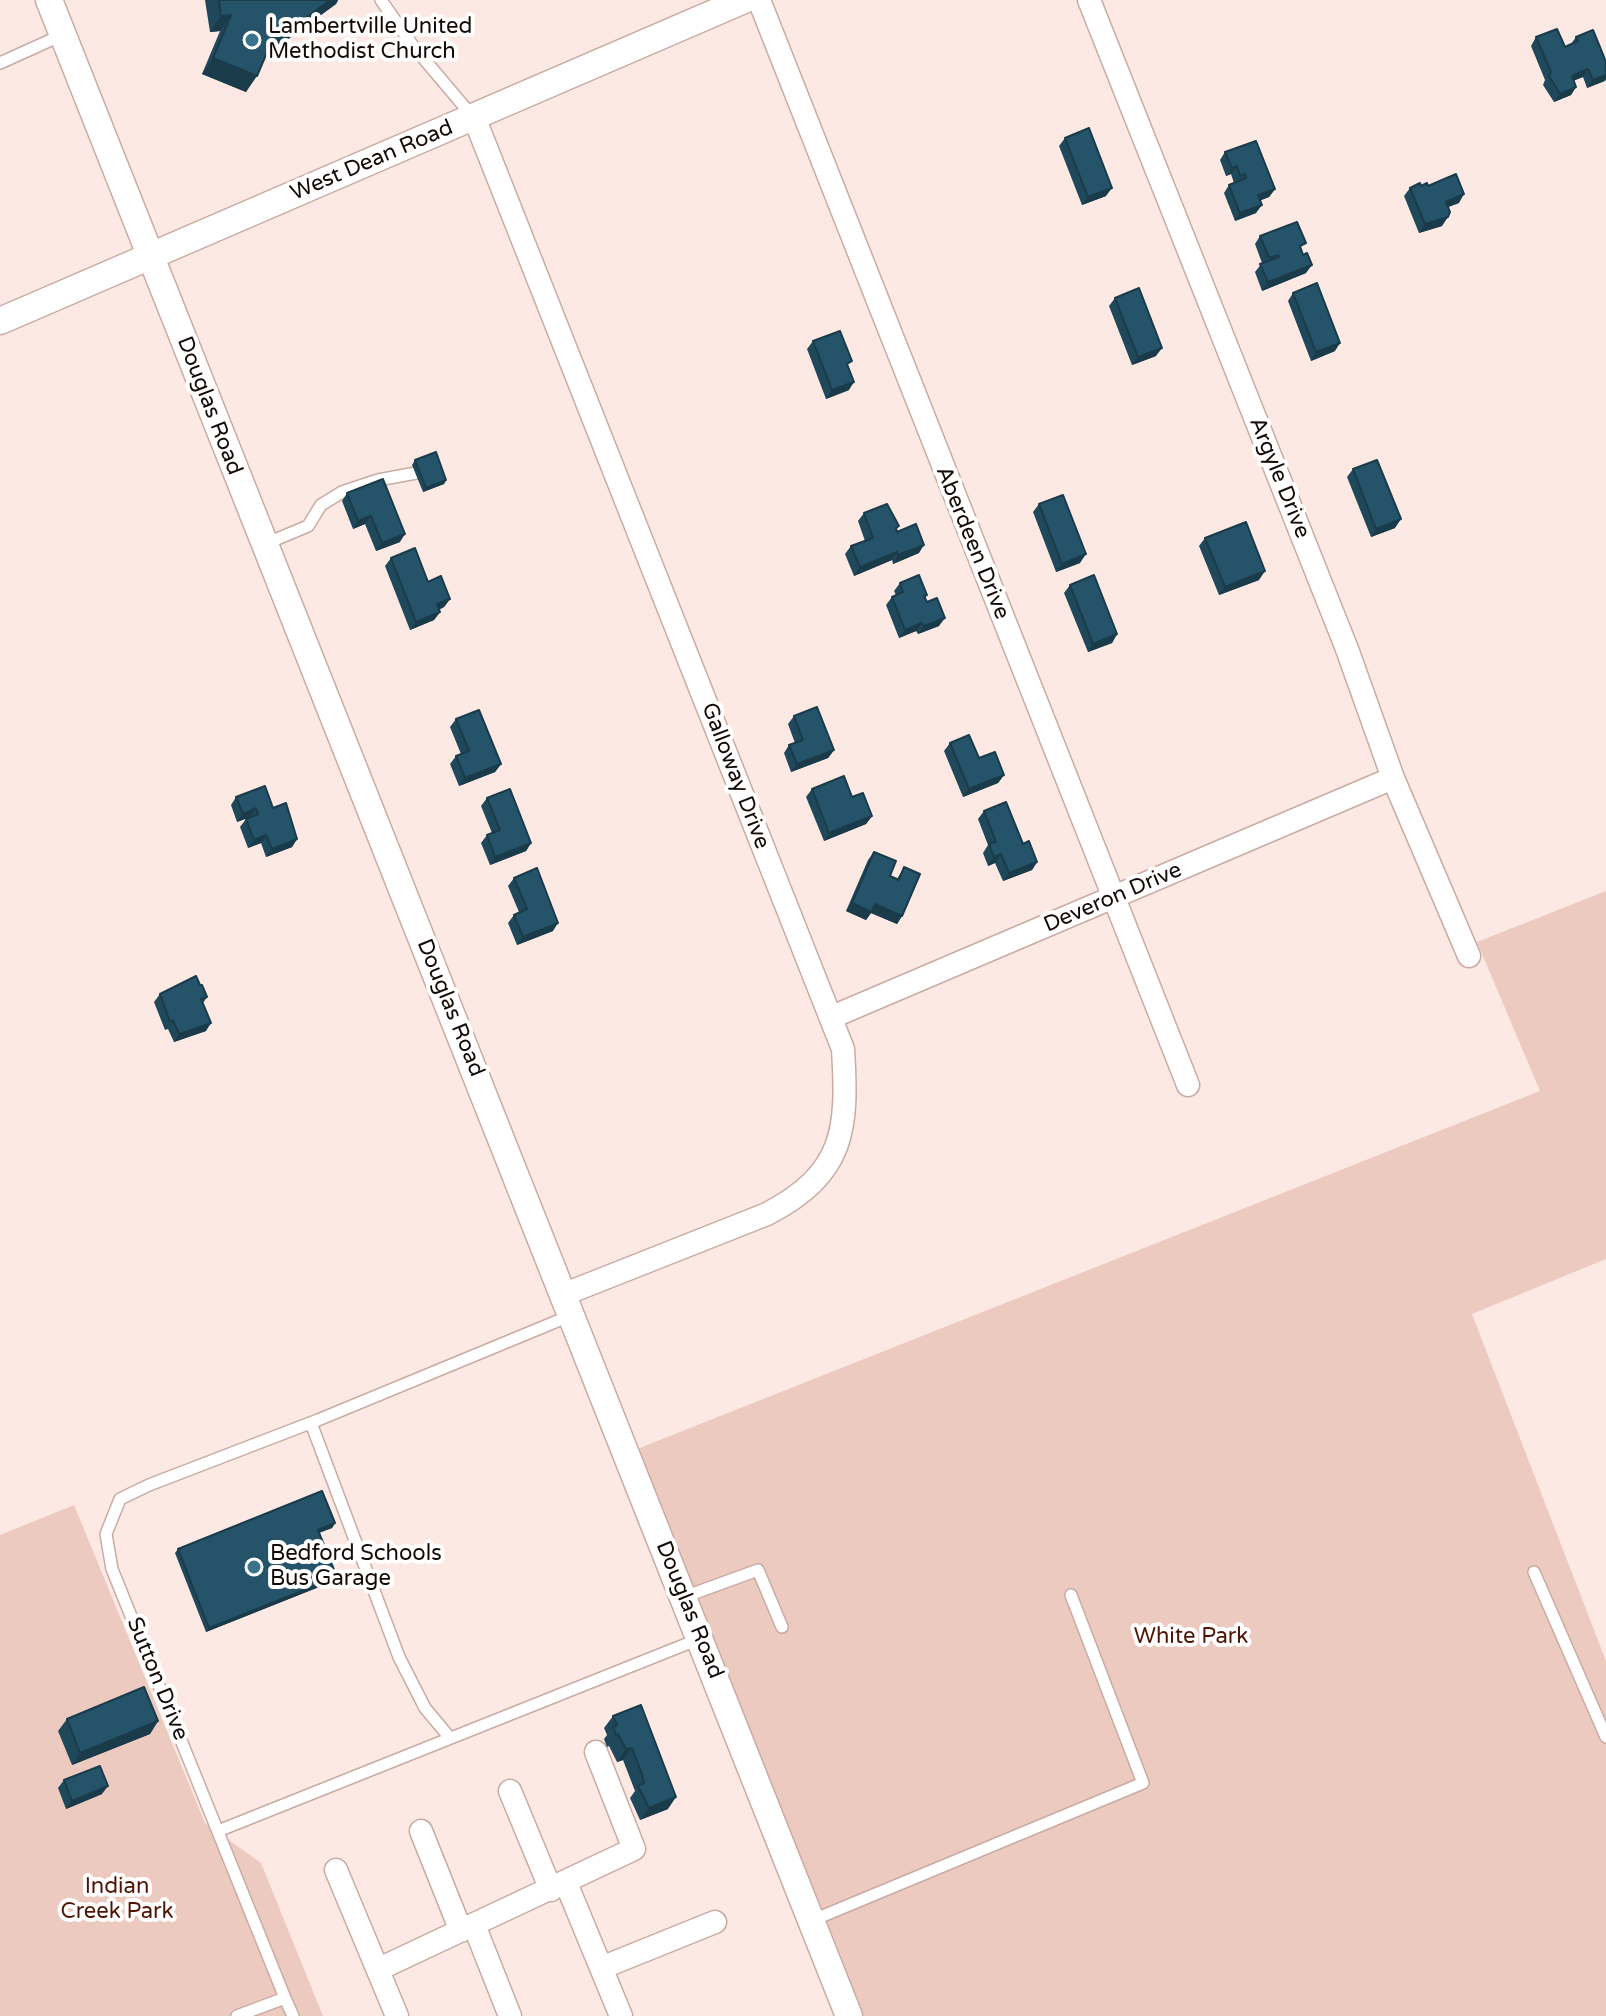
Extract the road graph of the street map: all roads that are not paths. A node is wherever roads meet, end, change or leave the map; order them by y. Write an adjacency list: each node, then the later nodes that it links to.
1 (49, 0): 6 (street, Douglas Road)
2 (381, 0): 8 (lane)
3 (744, 0): 8 (street, West Dean Road)
4 (759, 0): 14 (street, Aberdeen Drive)
5 (1089, 0): 13 (street, Argyle Drive)
6 (63, 35): 7 (lane); 9 (street, Douglas Road)
7 (0, 63)
8 (474, 117): 9 (street, West Dean Road); 16 (street, Galloway Drive)
9 (151, 258): 10 (street, West Dean Road); 12 (street, Douglas Road)
10 (0, 321)
11 (416, 473): 12 (lane)
12 (265, 544): 18 (street, Douglas Road)
13 (1393, 778): 14 (street, Deveron Drive); 15 (street, Argyle Drive)
14 (1113, 898): 16 (street, Deveron Drive); 17 (street, Aberdeen Drive)
15 (1469, 956)
16 (832, 1017): 18 (street, Galloway Drive)
17 (1188, 1085)
18 (569, 1304): 19 (lane, Sutton Drive); 22 (street, Douglas Road)
19 (311, 1423): 26 (lane); 29 (lane, Sutton Drive)
20 (1534, 1572): 25 (lane)
21 (1071, 1595): 33 (lane)
22 (684, 1598): 23 (lane); 24 (street, Douglas Road)
23 (782, 1627)
24 (700, 1639): 26 (lane); 33 (street, Douglas Road)
25 (1606, 1737)
26 (450, 1738): 29 (lane)
27 (596, 1752): 32 (street)
28 (510, 1791): 32 (street)
29 (218, 1831): 38 (lane, Sutton Drive)
30 (421, 1831): 35 (street)
31 (336, 1870): 37 (street)
32 (558, 1887): 35 (street); 36 (street)
33 (813, 1920): 44 (street, Douglas Road)
34 (715, 1922): 36 (street)
35 (468, 1928): 37 (street); 42 (street)
36 (601, 1968): 43 (street)
37 (379, 1969): 41 (street)
38 (285, 1998): 39 (lane); 40 (lane, Sutton Drive)
39 (237, 2016)
40 (293, 2016)
41 (397, 2016)
42 (510, 2016)
43 (621, 2016)
44 (849, 2016)

